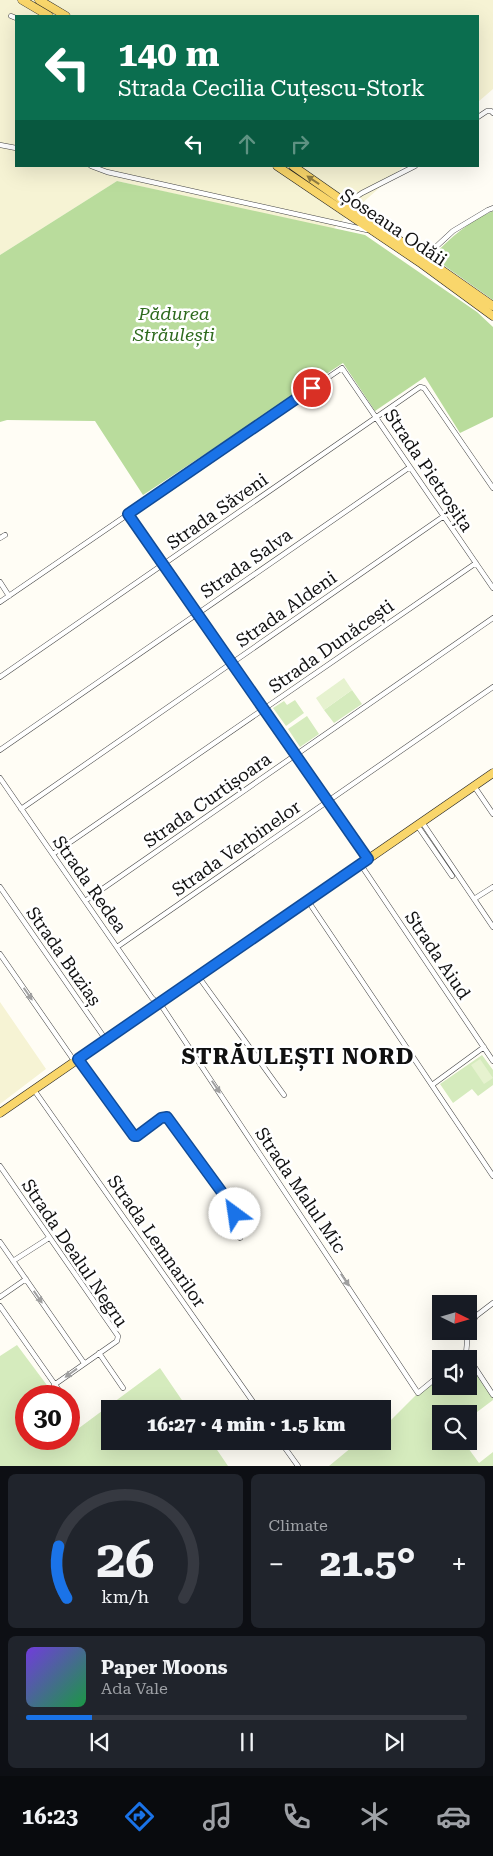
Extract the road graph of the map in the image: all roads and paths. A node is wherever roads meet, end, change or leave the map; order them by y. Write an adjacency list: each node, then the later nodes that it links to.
1 (22, 0): 3 (main road)
2 (39, 0): 4 (main road)
3 (47, 15)
4 (64, 15)
5 (493, 113): 6 (street)
6 (479, 116)
7 (0, 145): 8 (street)
8 (15, 148)
9 (94, 167): 15 (street)
10 (278, 167): 15 (main road, Șoseaua Odăii)
11 (294, 167): 13 (main road, Șoseaua Odăii, one-way to 11)
12 (413, 167): 13 (street)
13 (353, 208): 16 (main road, Șoseaua Odăii)
14 (493, 208): 16 (street)
15 (374, 231): 18 (main road, Șoseaua Odăii)
16 (425, 257): 17 (main road, Șoseaua Odăii)
17 (493, 306)
18 (493, 316)
19 (376, 417): 20 (street, Strada Pietroșița); 21 (street, Strada Săveni); 22 (street, Strada Pietroșița); 25 (street, Strada Săveni)
20 (410, 467): 23 (street, Strada Pietroșița); 30 (street, Strada Salva)
21 (493, 488)
22 (128, 514): 25 (street); 28 (street)
23 (444, 516): 24 (street, Strada Pietroșița); 32 (street, Strada Aldeni)
24 (476, 563): 27 (street, Strada Pietroșița); 35 (street, Strada Dunăcești)
25 (163, 564): 30 (street); 33 (street, Strada Săveni)
26 (0, 582): 28 (street)
27 (493, 588)
28 (9, 596): 29 (street)
29 (0, 602)
30 (197, 614): 32 (street); 36 (street, Strada Salva)
31 (493, 618): 37 (street, Strada Curtișoara)
32 (231, 663): 35 (street); 42 (street, Strada Aldeni)
33 (0, 677)
34 (493, 687): 41 (street, Strada Verbinelor)
35 (264, 709): 37 (street); 45 (street, Strada Dunăcești)
36 (0, 750)
37 (295, 755): 41 (street); 52 (street, Strada Curtișoara)
38 (493, 773): 40 (main road)
39 (0, 778): 42 (street, Strada Redea)
40 (474, 786): 43 (street); 44 (main road)
41 (328, 801): 46 (street); 56 (street, Strada Verbinelor)
42 (21, 809): 45 (street, Strada Redea)
43 (493, 814)
44 (420, 824): 46 (main road); 48 (street); 51 (street)
45 (53, 854): 52 (street, Strada Redea)
46 (368, 859): 47 (main road)
47 (360, 864): 53 (main road); 61 (street, Strada Aiud)
48 (452, 876)
49 (0, 887): 60 (street, Strada Buziaș)
50 (493, 887): 51 (street)
51 (474, 899): 54 (street)
52 (85, 901): 56 (street, Strada Redea)
53 (308, 901): 58 (main road); 64 (street)
54 (491, 919): 55 (street)
55 (493, 927)
56 (117, 947): 59 (street, Strada Redea)
57 (0, 954): 62 (street, one-way to 62)
58 (198, 976): 59 (main road); 66 (street)
59 (158, 1004): 60 (main road); 83 (street, Strada Malul Mic, one-way to 83)
60 (106, 1040): 62 (main road)
61 (484, 1047): 63 (street, Strada Aiud); 64 (street)
62 (77, 1060): 65 (main road); 71 (street)
63 (493, 1061)
64 (432, 1085): 69 (street)
65 (34, 1090): 67 (main road); 87 (street, Strada Lemnarilor)
66 (284, 1094)
67 (2, 1109)
68 (0, 1166): 70 (street, Strada Dealul Negru)
69 (493, 1176)
70 (48, 1238): 74 (street); 80 (street, Strada Dealul Negru)
71 (240, 1238)
72 (0, 1242): 73 (street)
73 (2, 1249): 74 (street)
74 (13, 1261): 75 (street)
75 (26, 1279): 76 (street); 81 (street, one-way to 81)
76 (0, 1297)
77 (493, 1303): 79 (street)
78 (0, 1306): 84 (street)
79 (478, 1314)
80 (99, 1353): 81 (street, Strada Dealul Negru); 85 (street)
81 (84, 1363): 84 (street, Strada Dealul Negru, one-way to 84)
82 (477, 1371): 86 (street)
83 (432, 1381)
84 (54, 1384)
85 (123, 1388)
86 (493, 1395)
87 (252, 1400)
88 (286, 1450): 89 (street)
89 (298, 1466)

